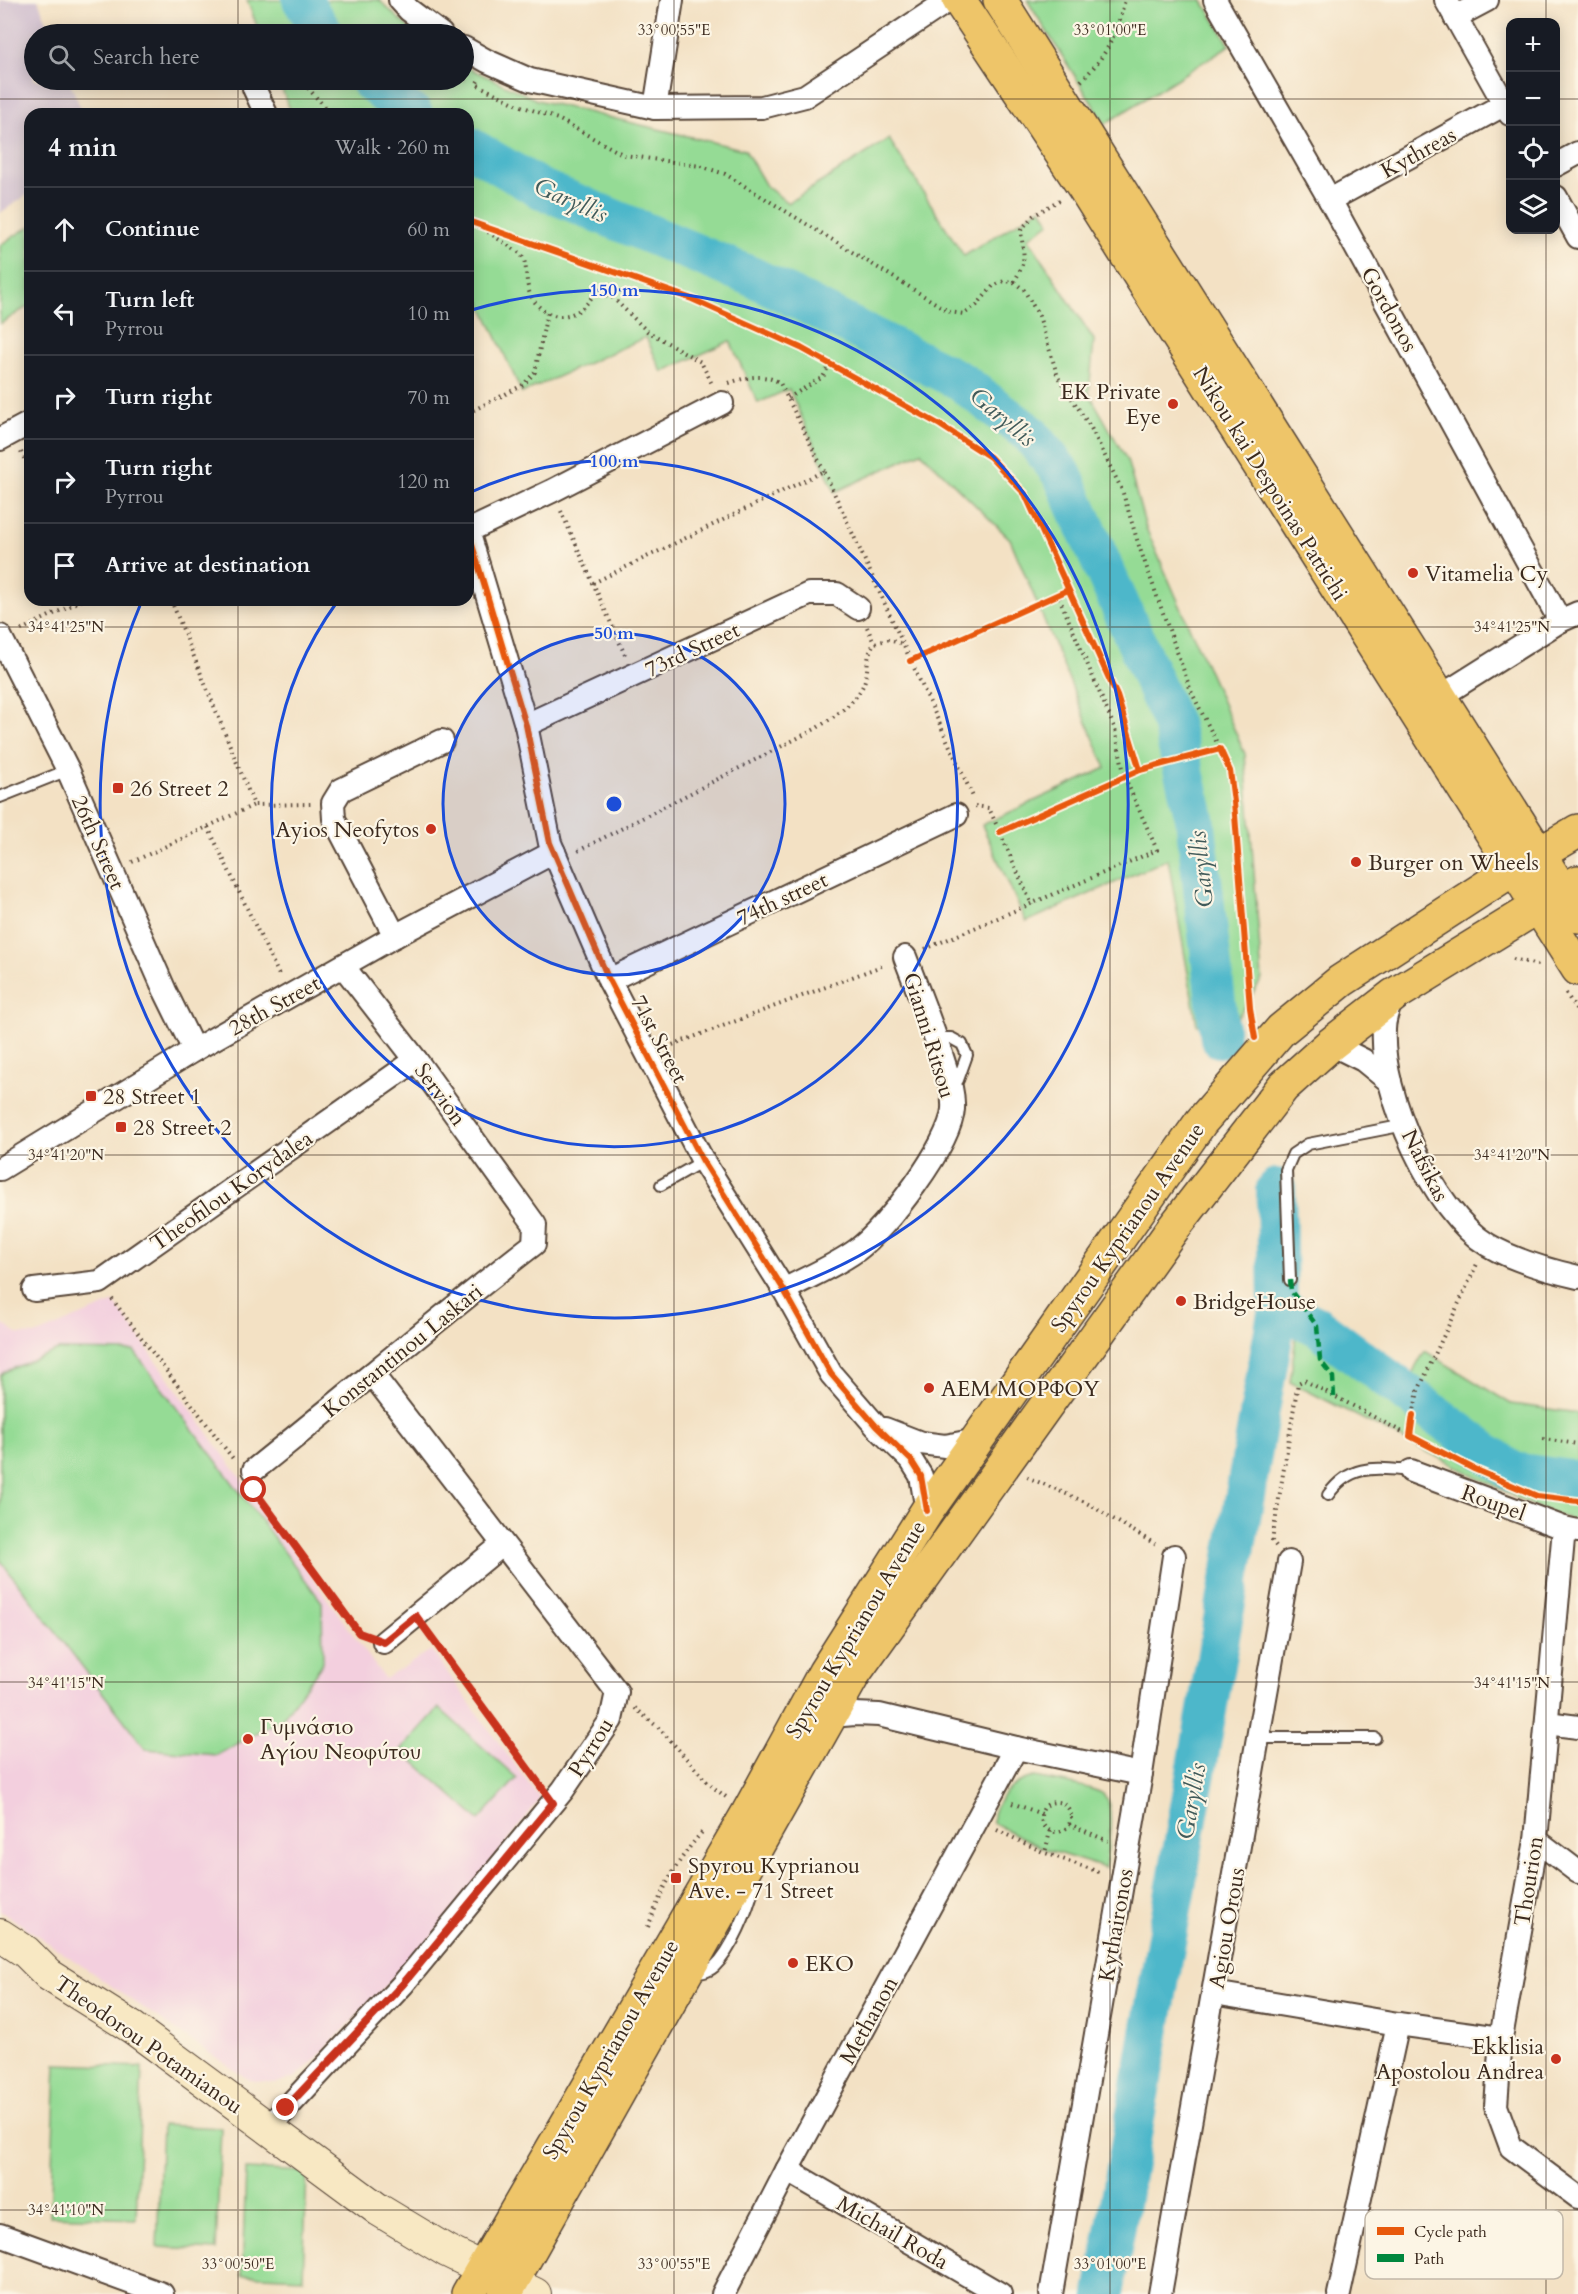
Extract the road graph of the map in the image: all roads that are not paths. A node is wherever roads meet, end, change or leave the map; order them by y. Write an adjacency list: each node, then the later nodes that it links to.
1 (400, 0): 9 (street)
2 (672, 0): 14 (street)
3 (949, 0): 14 (street)
4 (959, 0): 37 (main road, Nikou kai Despoinas Pattichi)
5 (1000, 0): 29 (main road, Nikou kai Despoinas Pattichi)
6 (1215, 0): 18 (street, Gordonos)
7 (1487, 0): 8 (street)
8 (1451, 9): 12 (street)
9 (428, 24)
10 (474, 53): 14 (street)
11 (255, 90): 13 (street)
12 (1506, 105)
13 (263, 108)
14 (655, 108)
15 (1506, 110): 18 (street, Kythreas)
16 (1578, 153): 17 (street)
17 (1560, 163)
18 (1330, 200): 27 (street, Gordonos)
19 (1560, 204): 20 (street)
20 (1578, 237)
21 (718, 396): 24 (street)
22 (24, 426): 23 (street)
23 (0, 439)
24 (474, 528)
25 (474, 551): 30 (street, 71st Street)
26 (858, 608): 30 (street, 73rd Street)
27 (1569, 617): 29 (street)
28 (1, 638): 32 (street, 26th Street)
29 (1441, 696): 37 (main road, Nikou kai Despoinas Pattichi)
30 (526, 725): 36 (street, 71st Street)
31 (442, 741): 39 (street)
32 (68, 770): 33 (lane); 46 (street, 26th Street)
33 (0, 797)
34 (956, 815): 43 (street, 74th street)
35 (1578, 831): 37 (main road, Spyrou Kyprianou Avenue)
36 (556, 857): 39 (street, 28th Street); 43 (street, 71st Street)
37 (1527, 860): 38 (main road, Nikou kai Despoinas Pattichi); 60 (main road, Spyrou Kyprianou Avenue)
38 (1564, 899): 42 (main road, Nikou kai Despoinas Pattichi); 44 (main road, Spyrou Kyprianou Avenue)
39 (395, 936): 41 (street, 28th Street)
40 (905, 957): 57 (street, Gianni Ritsou)
41 (343, 966): 46 (street, 28th Street); 47 (street, Servion)
42 (1578, 969)
43 (609, 980): 50 (street, 71st Street)
44 (1394, 995): 45 (main road, Spyrou Kyprianou Avenue); 48 (street, Nafsikas)
45 (1331, 1044): 48 (street); 70 (main road, Spyrou Kyprianou Avenue)
46 (194, 1050): 51 (street, 28th Street)
47 (416, 1060): 53 (street, Servion); 56 (street, Theofilou Korydalea)
48 (1390, 1082): 49 (street, Nafsikas)
49 (1405, 1125): 54 (street, Nafsikas); 55 (lane)
50 (703, 1161): 52 (lane); 57 (street, 71st Street)
51 (0, 1169)
52 (661, 1185)
53 (535, 1225): 58 (street, Konstantinou Laskari)
54 (1578, 1277)
55 (1290, 1280)
56 (34, 1290)
57 (784, 1290): 59 (street, 71st Street)
58 (373, 1375): 61 (street, Konstantinou Laskari); 66 (street, Pyrrou)
59 (876, 1426): 60 (street, 71st Street); 64 (street, 71st Street)
60 (977, 1440): 64 (main road, Spyrou Kyprianou Avenue)
61 (254, 1470)
62 (1411, 1471): 63 (lane); 65 (street, Roupel)
63 (1328, 1496)
64 (927, 1511): 89 (main road, Spyrou Kyprianou Avenue)
65 (1571, 1529): 73 (street, Thourion)
66 (502, 1545): 69 (street); 85 (street, Pyrrou)
67 (1174, 1556): 78 (street, Kythaironos)
68 (1289, 1562): 75 (street, Agiou Orous)
69 (384, 1642)
70 (855, 1672): 71 (street); 72 (main road, Spyrou Kyprianou Avenue)
71 (879, 1715): 72 (street); 77 (street)
72 (831, 1716): 90 (main road, Spyrou Kyprianou Avenue)
73 (1547, 1723): 74 (street); 79 (street, Thourion)
74 (1578, 1727)
75 (1260, 1738): 76 (lane); 82 (street, Agiou Orous)
76 (1375, 1738)
77 (1016, 1748): 78 (street); 86 (street, Methanon)
78 (1141, 1774): 94 (street, Kythaironos)
79 (1536, 1840): 80 (street); 84 (street, Thourion)
80 (1578, 1872)
81 (0, 1935): 85 (main road, Theodorou Potamianou)
82 (1214, 1993): 83 (street); 95 (street, Agiou Orous)
83 (1398, 2024): 84 (street); 96 (street)
84 (1501, 2038): 87 (street, Thourion)
85 (268, 2128): 89 (main road, Theodorou Potamianou)
86 (787, 2170): 92 (street, Methanon); 93 (street, Michail Roda)
87 (1578, 2197)
88 (0, 2235): 91 (street)
89 (475, 2281): 90 (main road, Theodorou Potamianou)
90 (517, 2290)
91 (162, 2294)
92 (723, 2294)
93 (999, 2294)
94 (1052, 2294)
95 (1160, 2294)
96 (1339, 2294)

